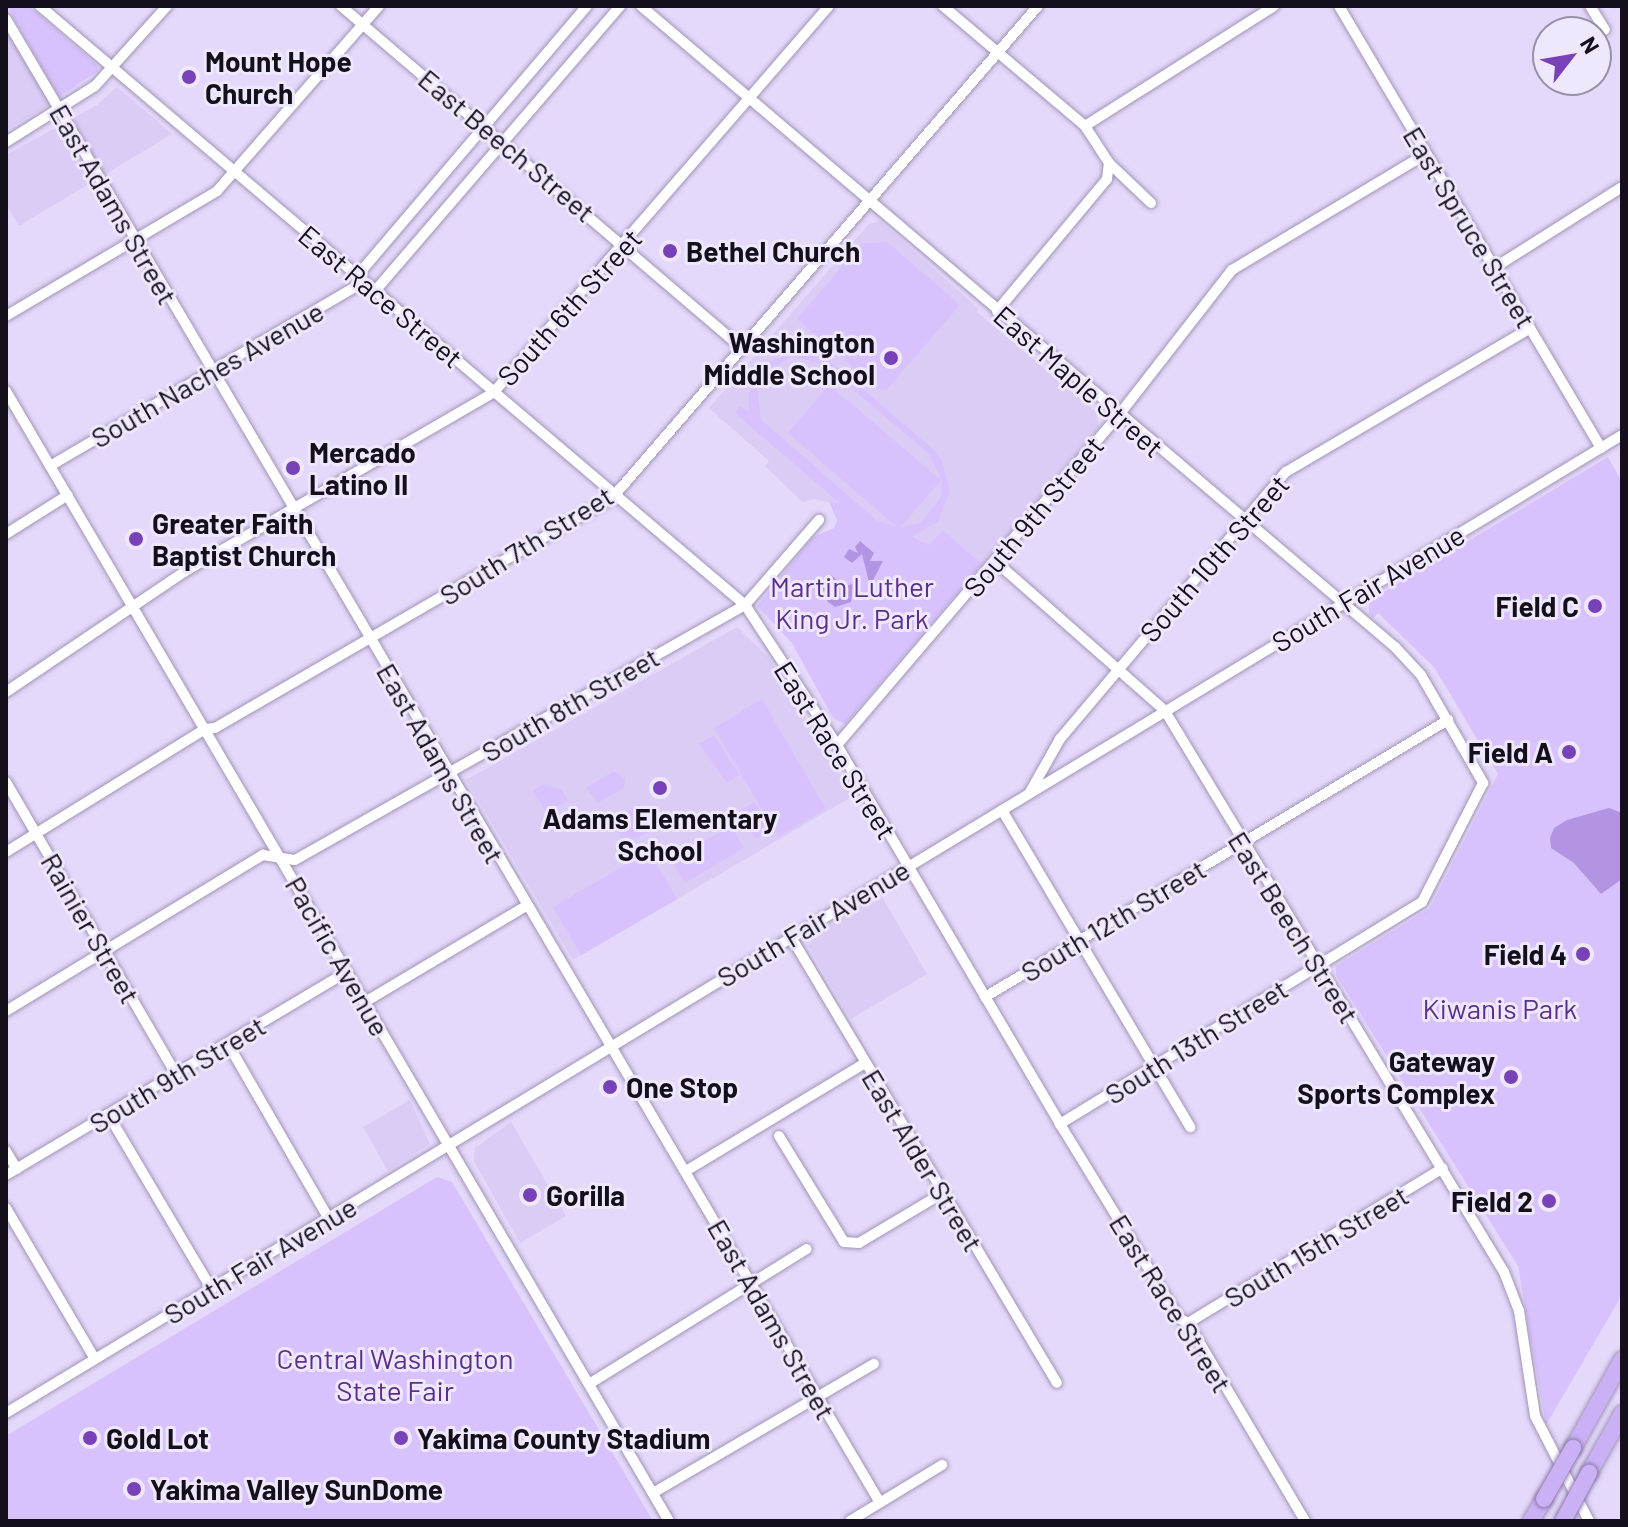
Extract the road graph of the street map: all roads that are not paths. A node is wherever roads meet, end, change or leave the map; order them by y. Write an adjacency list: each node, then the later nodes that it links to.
1 (40, 6): 16 (street, East Race Street)
2 (167, 6): 16 (street)
3 (341, 6): 14 (street, East Beech Street)
4 (379, 6): 14 (street)
5 (587, 6): 19 (street, South Naches Avenue)
6 (620, 6): 21 (street)
7 (641, 6): 17 (street, East Maple Street)
8 (829, 6): 17 (street, South 6th Street)
9 (943, 6): 15 (street)
10 (1038, 6): 15 (street, South 7th Street)
11 (1274, 6): 20 (street)
12 (1339, 6): 23 (street, East Spruce Street)
13 (6, 19): 18 (street, East Adams Street)
14 (363, 24): 19 (street, East Beech Street); 25 (street)
15 (998, 52): 20 (street); 27 (street, South 7th Street)
16 (113, 70): 18 (street); 25 (street, East Race Street)
17 (752, 98): 27 (street, East Maple Street); 30 (street, South 6th Street)
18 (60, 111): 22 (street); 29 (street, East Adams Street)
19 (485, 126): 21 (street, East Beech Street); 32 (street, South Naches Avenue)
20 (1085, 126): 24 (street)
21 (502, 141): 30 (street, East Beech Street); 33 (street)
22 (6, 142)
23 (1426, 154): 31 (street, East Spruce Street); 41 (street, South 9th Street)
24 (1109, 163): 28 (street); 34 (street)
25 (236, 172): 29 (street); 32 (street, East Race Street)
26 (1622, 187): 31 (street)
27 (870, 203): 34 (street, East Maple Street); 37 (street, South 7th Street)
28 (1151, 203)
29 (135, 240): 35 (street); 38 (street, East Adams Street)
30 (624, 245): 37 (street, East Beech Street); 40 (street, South 6th Street)
31 (1494, 268): 36 (street, East Spruce Street)
32 (361, 279): 33 (street, East Race Street); 38 (street, South Naches Avenue)
33 (375, 291): 40 (street, East Race Street)
34 (997, 311): 41 (street, East Maple Street)
35 (6, 316)
36 (1530, 328): 43 (street, East Spruce Street); 49 (street, South 10th Street)
37 (743, 349): 46 (street, South 7th Street)
38 (211, 372): 44 (street, South Naches Avenue); 47 (street, East Adams Street)
39 (6, 391): 44 (street, Pacific Avenue)
40 (494, 392): 46 (street, East Race Street); 47 (street, South 6th Street)
41 (1119, 415): 49 (street, East Maple Street); 51 (street, South 9th Street)
42 (1622, 435): 43 (street, South Fair Avenue)
43 (1601, 448): 52 (street, South Fair Avenue)
44 (50, 466): 45 (street, Pacific Avenue)
45 (68, 495): 50 (street); 54 (street, Pacific Avenue)
46 (613, 497): 53 (street, East Race Street); 55 (street, South 7th Street)
47 (292, 509): 54 (street, South 6th Street); 55 (street, East Adams Street)
48 (819, 520): 53 (street, South 8th Street)
49 (1243, 522): 52 (street, East Maple Street); 56 (street, South 10th Street)
50 (6, 534)
51 (995, 561): 56 (street, East Beech Street); 61 (street, South 9th Street)
52 (1341, 604): 58 (street, South Fair Avenue); 59 (street, East Maple Street)
53 (745, 605): 61 (street, East Race Street); 62 (street, South 8th Street)
54 (133, 607): 57 (street, South 6th Street); 60 (street, Pacific Avenue)
55 (369, 640): 60 (street, South 7th Street); 62 (street, East Adams Street)
56 (1117, 669): 58 (street, East Beech Street); 65 (street, South 10th Street)
57 (6, 692)
58 (1165, 711): 65 (street, South Fair Avenue); 68 (street, East Beech Street)
59 (1448, 720): 64 (street, East Maple Street); 68 (street, South 12th Street)
60 (205, 729): 67 (street, South 7th Street); 70 (street, Pacific Avenue)
61 (837, 745): 71 (street, East Race Street)
62 (449, 773): 70 (street, South 8th Street); 72 (street, East Adams Street)
63 (6, 782): 67 (street, Rainier Street)
64 (1483, 783): 76 (street, South 13th Street)
65 (1030, 793): 66 (street, South Fair Avenue)
66 (1002, 810): 71 (street, South Fair Avenue); 74 (street)
67 (36, 833): 69 (street, South 7th Street); 75 (street, Rainier Street)
68 (1242, 843): 74 (street, South 12th Street); 76 (street, East Beech Street)
69 (6, 852)
70 (280, 856): 75 (street, South 8th Street); 77 (street, Pacific Avenue)
71 (907, 866): 73 (street, South Fair Avenue); 78 (street, East Race Street)
72 (526, 906): 79 (street); 82 (street, East Adams Street)
73 (791, 937): 82 (street, South Fair Avenue); 83 (street, East Alder Street)
74 (1079, 940): 78 (street, South 12th Street); 84 (street)
75 (105, 951): 80 (street, South 8th Street); 85 (street, Rainier Street)
76 (1318, 966): 84 (street, South 13th Street); 92 (street, East Beech Street)
77 (347, 972): 79 (street, Pacific Avenue); 81 (street, South 9th Street)
78 (985, 997): 87 (street, East Race Street)
79 (365, 1002): 90 (street, Pacific Avenue)
80 (6, 1011)
81 (228, 1044): 85 (street, South 9th Street); 98 (street)
82 (611, 1045): 90 (street, South Fair Avenue); 94 (street, East Adams Street)
83 (865, 1063): 94 (street); 96 (street, East Alder Street)
84 (1154, 1066): 87 (street, South 13th Street); 88 (street)
85 (176, 1074): 86 (street, South 9th Street)
86 (108, 1114): 93 (street, South 9th Street); 101 (street)
87 (1060, 1124): 102 (street, East Race Street)
88 (1190, 1127)
89 (779, 1136): 96 (street)
90 (451, 1148): 98 (street, South Fair Avenue); 107 (street, Pacific Avenue)
91 (6, 1151): 93 (street)
92 (1443, 1168): 102 (street, South 15th Street); 119 (street, East Beech Street)
93 (17, 1169): 95 (street, South 9th Street)
94 (686, 1171): 100 (street, East Adams Street)
95 (6, 1175)
96 (943, 1193): 106 (street, East Alder Street)
97 (6, 1208): 103 (street)
98 (329, 1219): 101 (street, South Fair Avenue)
99 (807, 1249): 100 (street)
100 (750, 1285): 107 (street); 108 (street, East Adams Street)
101 (211, 1288): 103 (street, South Fair Avenue)
102 (1188, 1323): 116 (street, East Race Street)
103 (95, 1359): 109 (street, South Fair Avenue)
104 (1622, 1360): 117 (highway, bridge)
105 (874, 1364): 108 (street)
106 (1057, 1383)
107 (589, 1384): 112 (street, Pacific Avenue)
108 (814, 1394): 112 (street); 113 (street, East Adams Street)
109 (6, 1413)
110 (1622, 1414): 118 (highway, bridge)
111 (942, 1465): 113 (street)
112 (653, 1493): 114 (street, Pacific Avenue)
113 (880, 1503): 115 (street)
114 (669, 1521)
115 (850, 1521)
116 (1305, 1521)
117 (1531, 1521)
118 (1563, 1521)
119 (1589, 1521)

